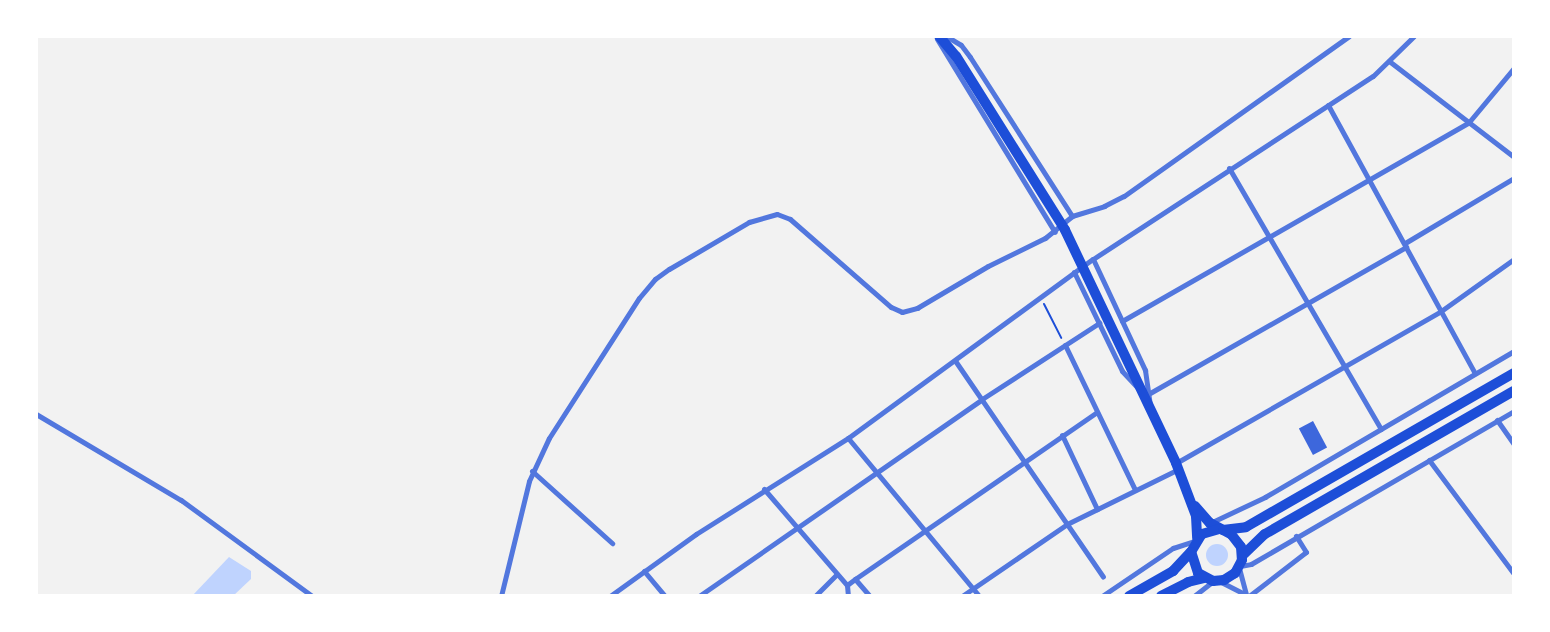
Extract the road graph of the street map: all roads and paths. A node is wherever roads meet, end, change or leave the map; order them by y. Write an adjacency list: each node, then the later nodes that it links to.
1 (937, 36): 14 (street); 31 (main road)
2 (946, 36): 13 (street)
3 (1349, 36): 13 (street)
4 (1414, 36): 5 (street)
5 (1389, 61): 7 (street); 8 (street)
6 (1514, 68): 8 (street)
7 (1328, 105): 10 (street); 12 (street)
8 (1469, 122): 9 (street); 12 (street)
9 (1514, 157)
10 (1230, 168): 15 (street); 17 (street)
11 (1514, 178): 16 (street)
12 (1370, 180): 15 (street); 16 (street)
13 (1072, 216): 14 (street)
14 (1055, 232): 45 (street)
15 (1270, 236): 21 (street); 23 (street)
16 (1406, 245): 21 (street); 22 (street)
17 (1093, 259): 19 (street); 23 (street)
18 (1514, 259): 22 (street)
19 (1074, 272): 20 (street); 24 (street)
20 (1041, 297): 25 (path); 27 (street)
21 (1308, 302): 28 (street); 31 (street)
22 (1441, 311): 28 (street); 29 (street)
23 (1122, 321): 31 (street)
24 (1098, 323): 25 (street); 31 (street)
25 (1065, 345): 33 (street); 35 (street)
26 (1514, 351): 29 (street)
27 (956, 362): 33 (street); 40 (street)
28 (1347, 368): 38 (street); 44 (street)
29 (1475, 373): 38 (street)
30 (1514, 373): 55 (main road)
31 (1146, 391): 44 (main road)
32 (1514, 391): 60 (main road)
33 (982, 399): 42 (street); 46 (street)
34 (1514, 411): 37 (street)
35 (1097, 412): 39 (street); 48 (street)
36 (36, 414): 71 (street)
37 (1498, 420): 41 (street); 43 (street)
38 (1381, 429): 51 (street)
39 (1062, 435): 42 (street); 50 (street)
40 (848, 438): 46 (street); 47 (street)
41 (1514, 444)
42 (1024, 460): 52 (street); 54 (street)
43 (1429, 460): 56 (street); 64 (street)
44 (1178, 466): 48 (street); 49 (main road)
45 (532, 471): 58 (street); 72 (street)
46 (876, 471): 53 (street); 54 (street)
47 (764, 490): 53 (street); 62 (street)
48 (1135, 490): 50 (street)
49 (1192, 503): 51 (main road); 57 (main road)
50 (1097, 509): 52 (street)
51 (1210, 523): 55 (main road)
52 (1067, 524): 65 (street); 69 (street)
53 (797, 526): 63 (street); 75 (street)
54 (925, 530): 66 (street); 69 (street)
55 (1221, 530): 57 (main road); 60 (main road)
56 (1296, 536): 61 (street); 70 (street)
57 (1196, 540): 59 (main road); 81 (street)
58 (612, 543)
59 (1191, 552): 67 (main road); 82 (main road)
60 (1242, 555): 61 (main road)
61 (1240, 567): 67 (main road); 70 (street)
62 (644, 571): 73 (street); 74 (street)
63 (837, 574): 68 (street); 76 (street)
64 (1514, 574)
65 (1104, 577)
66 (856, 579): 68 (street); 78 (street)
67 (1211, 580): 70 (street); 83 (main road); 84 (street)
68 (847, 585): 77 (street)
69 (973, 588): 79 (street); 80 (street)
70 (1247, 595)
71 (312, 596)
72 (501, 596)
73 (610, 596)
74 (665, 596)
75 (698, 596)
76 (815, 596)
77 (848, 596)
78 (870, 596)
79 (962, 596)
80 (980, 596)
81 (1102, 596)
82 (1129, 596)
83 (1161, 596)
84 (1194, 596)

